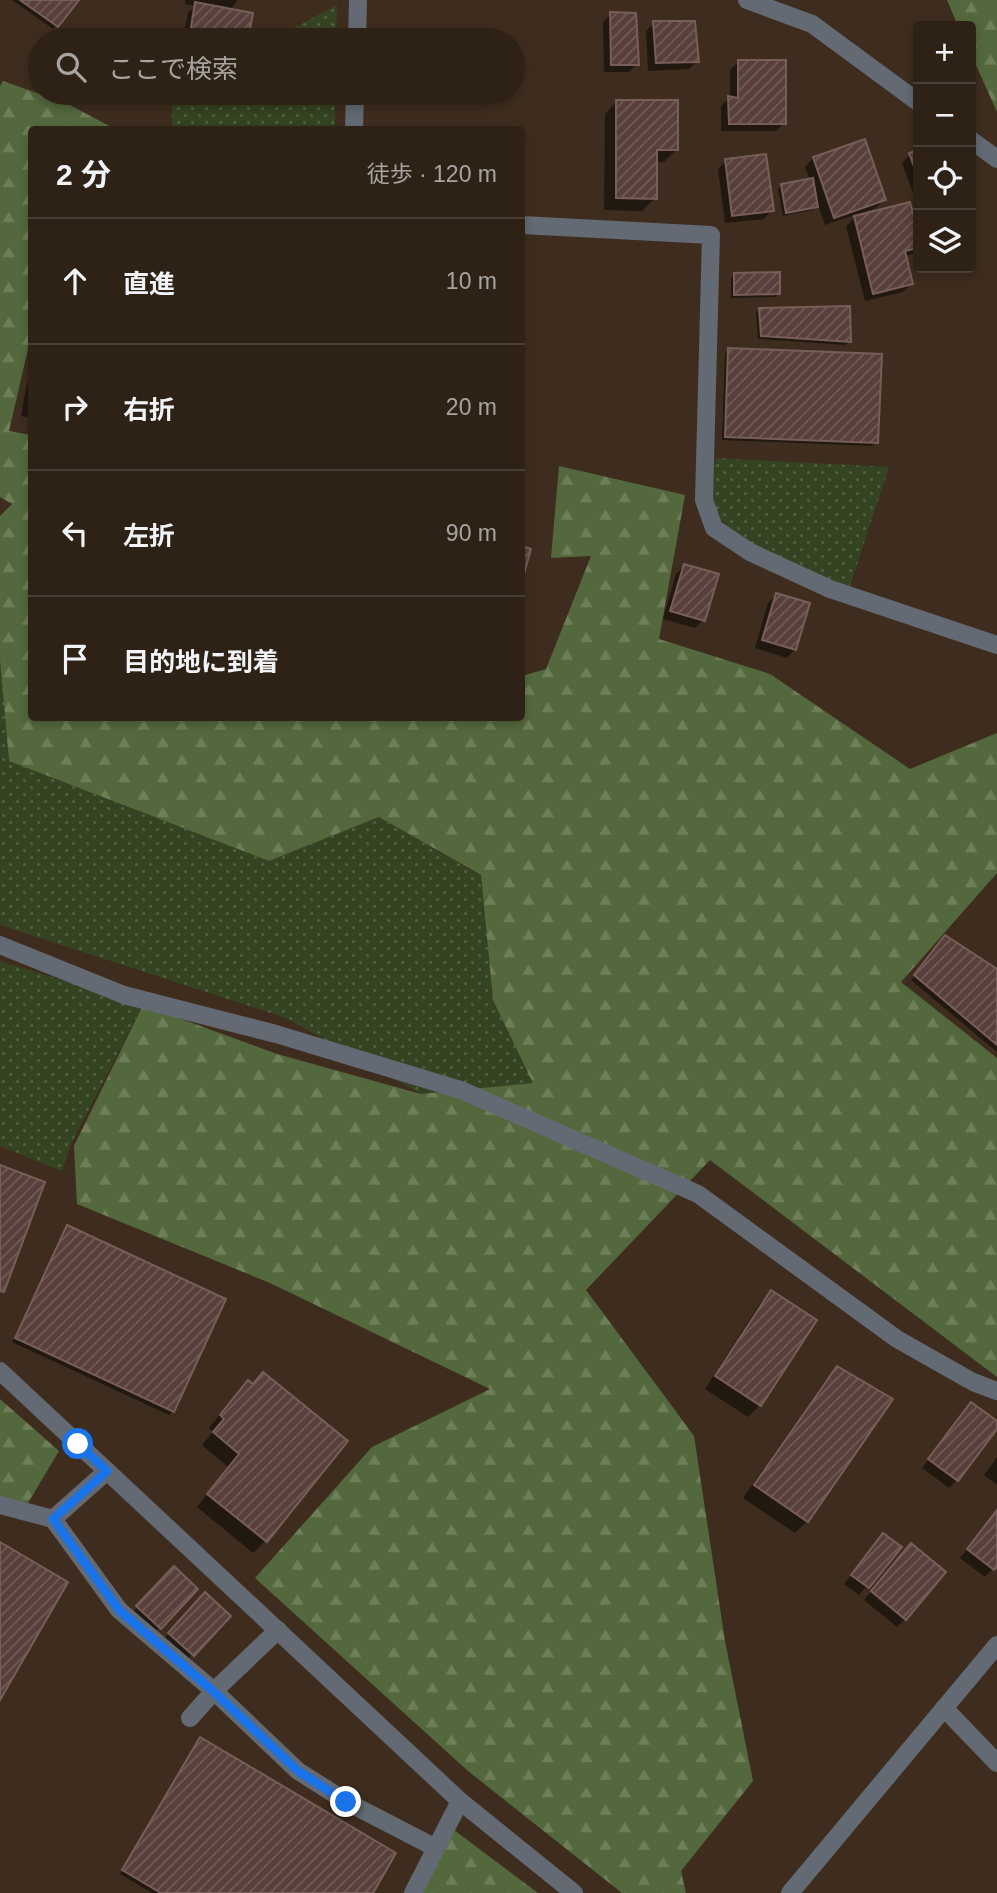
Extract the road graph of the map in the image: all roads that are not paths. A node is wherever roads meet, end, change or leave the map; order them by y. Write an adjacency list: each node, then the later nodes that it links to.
1 (358, 0): 3 (street)
2 (747, 0): 4 (street)
3 (357, 28)
4 (913, 98)
5 (355, 105): 6 (street)
6 (354, 126)
7 (976, 144): 8 (street)
8 (997, 159)
9 (525, 225): 10 (street)
10 (997, 645)
11 (0, 945): 13 (street)
12 (0, 1371): 14 (street)
13 (997, 1391)
14 (107, 1471): 16 (street); 17 (street)
15 (0, 1505): 16 (street)
16 (53, 1519): 19 (street)
17 (278, 1630): 19 (street); 23 (street)
18 (997, 1645): 20 (street)
19 (214, 1692): 21 (street); 24 (street)
20 (944, 1708): 22 (street); 27 (street)
21 (190, 1718)
22 (997, 1762)
23 (460, 1801): 24 (street); 26 (street)
24 (436, 1848): 25 (street)
25 (413, 1893)
26 (574, 1893)
27 (790, 1893)

